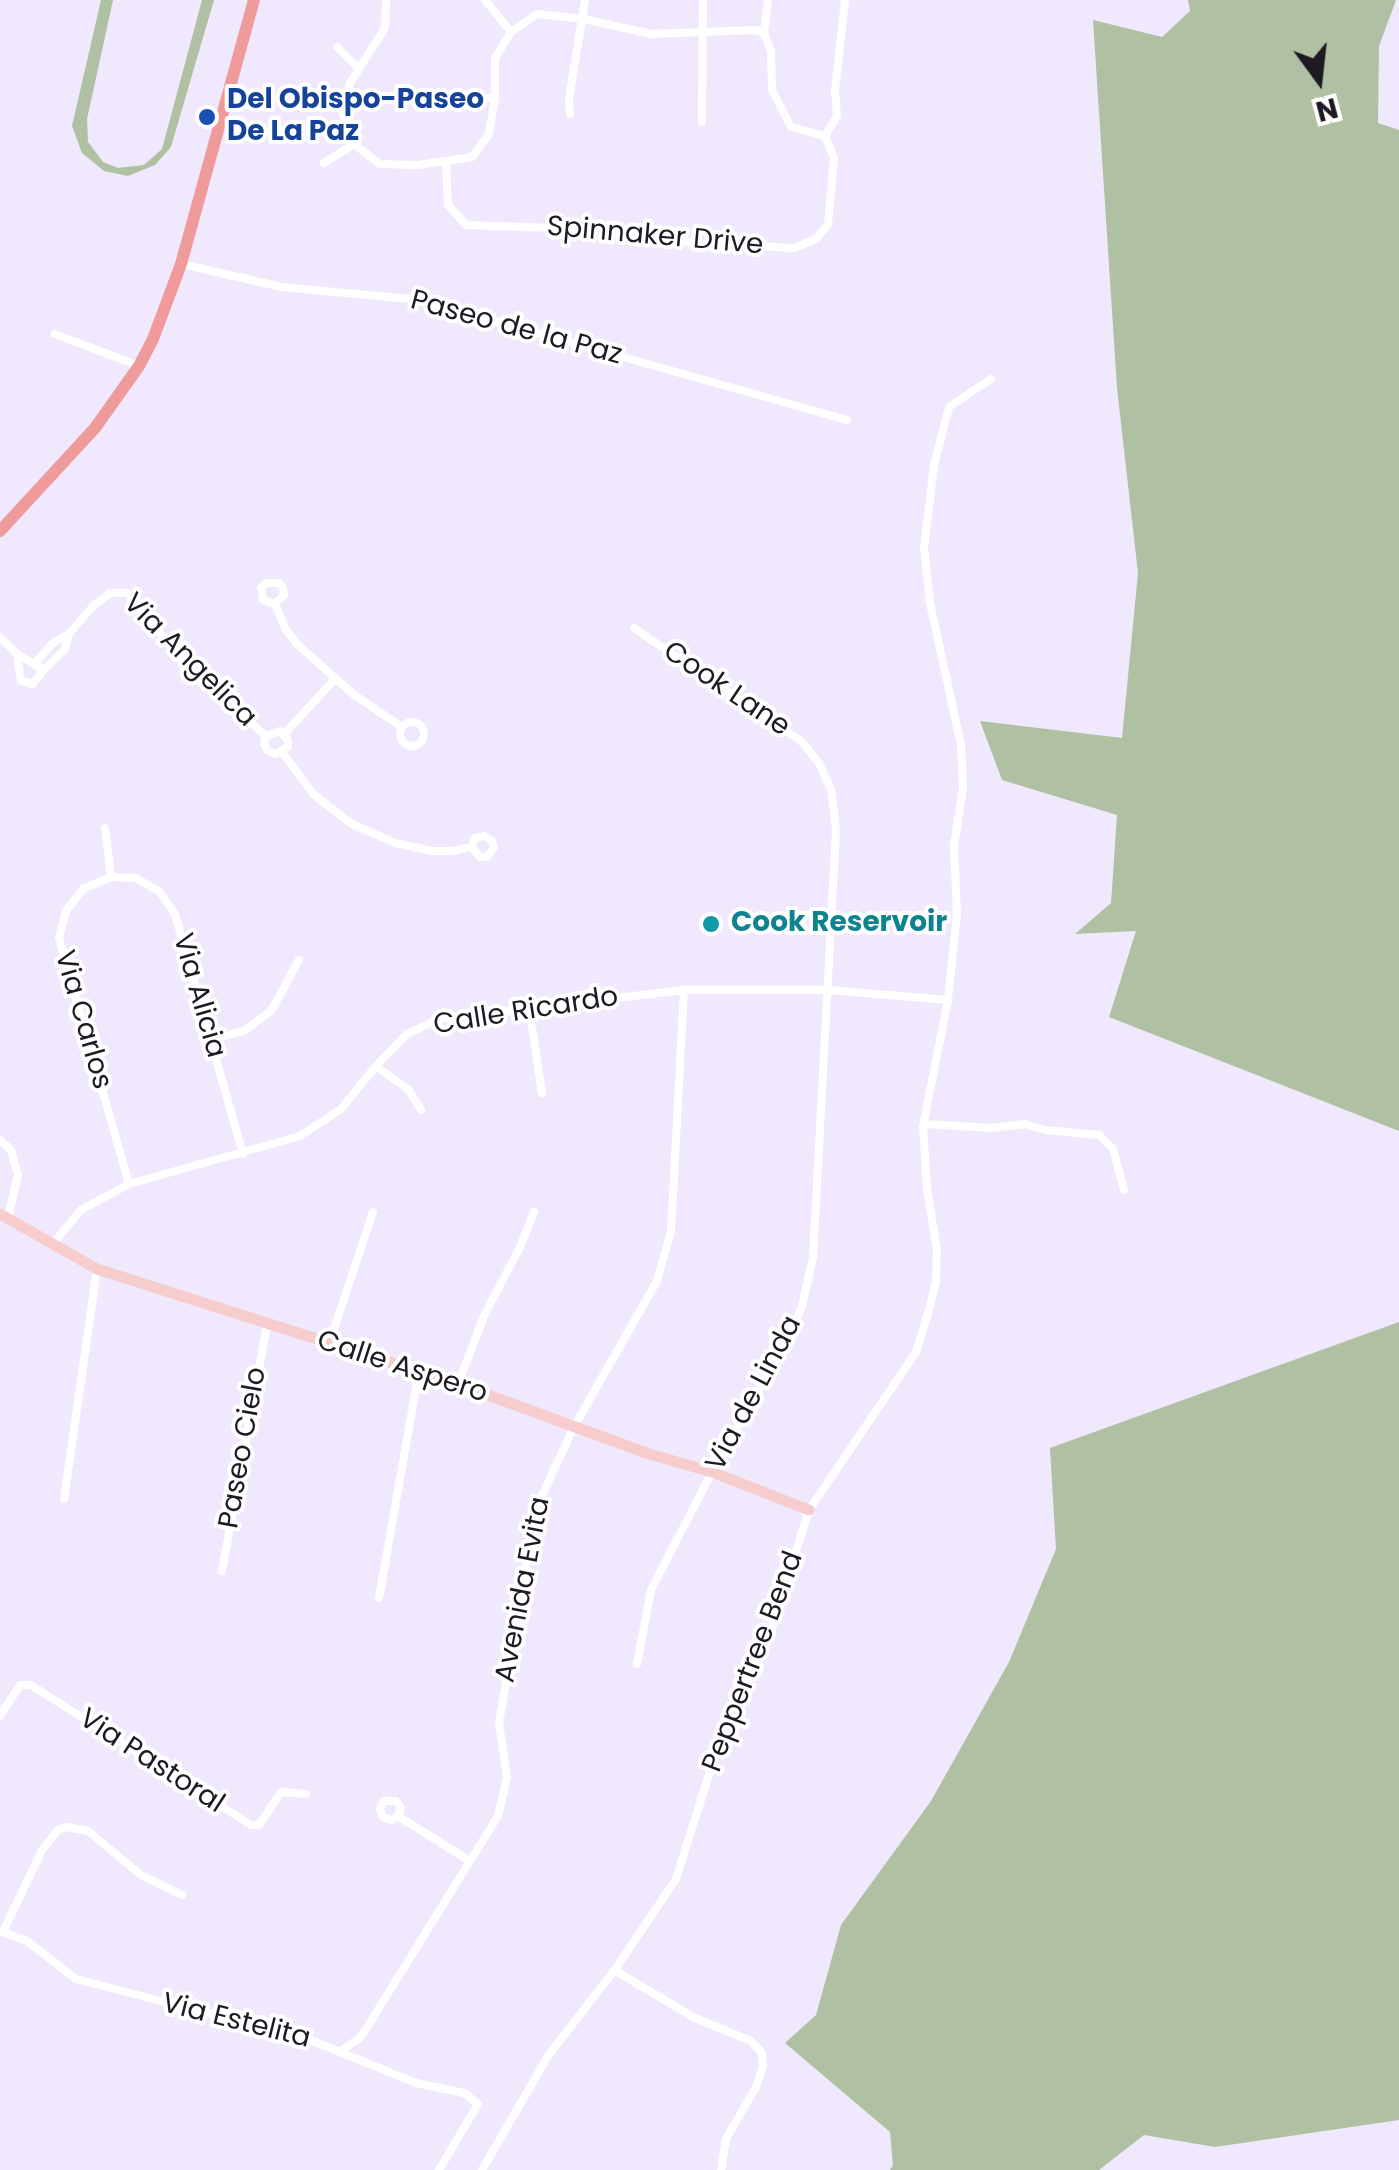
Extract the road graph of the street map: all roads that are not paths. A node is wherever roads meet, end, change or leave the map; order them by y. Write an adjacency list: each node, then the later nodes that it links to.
1 (254, 0): 22 (main road)
2 (386, 0): 13 (street)
3 (485, 0): 10 (street)
4 (586, 0): 8 (street)
5 (703, 0): 9 (street)
6 (768, 0): 11 (street)
7 (845, 0): 18 (street)
8 (584, 19): 9 (street); 10 (street); 16 (street)
9 (701, 31): 11 (street); 17 (street)
10 (511, 32): 15 (street)
11 (764, 33): 18 (street)
12 (337, 47): 13 (street)
13 (358, 68): 19 (street)
14 (428, 98): 15 (street)
15 (496, 98): 20 (street)
16 (570, 114)
17 (702, 122)
18 (825, 136): 20 (street, Spinnaker Drive)
19 (354, 144): 20 (street); 21 (street)
20 (446, 162)
21 (324, 163)
22 (181, 264): 24 (main road); 26 (street, Paseo de la Paz)
23 (55, 334): 24 (street)
24 (139, 366): 27 (main road)
25 (991, 378): 46 (street, Peppertree Bend)
26 (847, 420)
27 (0, 531)
28 (275, 604): 35 (street)
29 (634, 628): 45 (street, Cook Lane)
30 (69, 634): 33 (street, Via Angelica); 34 (street, Via Angelica); 38 (street, Via Angelica)
31 (0, 637): 32 (street)
32 (17, 654): 33 (street); 34 (street)
33 (35, 663): 34 (street)
34 (41, 673)
35 (335, 679): 36 (street); 37 (street)
36 (402, 727)
37 (285, 733): 38 (street, Via Angelica); 39 (street, Via Angelica)
38 (266, 736): 39 (street, Via Angelica)
39 (282, 753): 41 (street, Via Angelica)
40 (105, 828): 42 (street)
41 (471, 847)
42 (111, 877): 48 (street, Via Alicia); 55 (street, Via Carlos)
43 (299, 960): 48 (street)
44 (684, 990): 45 (street, Calle Ricardo); 47 (street, Calle Ricardo); 66 (street, Avenida Evita)
45 (829, 990): 46 (street, Calle Ricardo); 67 (street, Via de Linda)
46 (948, 1000): 52 (street, Peppertree Bend)
47 (530, 1007): 49 (street, Calle Ricardo); 50 (street)
48 (211, 1039): 54 (street, Via Alicia)
49 (376, 1066): 51 (street); 54 (street, Calle Ricardo)
50 (542, 1093)
51 (421, 1110)
52 (924, 1124): 56 (street); 69 (street, Peppertree Bend)
53 (0, 1140): 59 (street)
54 (243, 1154): 55 (street, Calle Ricardo)
55 (129, 1184): 60 (street, Calle Ricardo)
56 (1124, 1190)
57 (374, 1212): 63 (street)
58 (534, 1212): 65 (street)
59 (4, 1216): 60 (street, Calle Aspero)
60 (54, 1242): 61 (street, Calle Aspero)
61 (97, 1269): 62 (street, Calle Aspero); 68 (street)
62 (266, 1325): 63 (street, Calle Aspero); 70 (street, Paseo Cielo)
63 (330, 1344): 64 (street, Calle Aspero)
64 (419, 1371): 65 (street, Calle Aspero); 71 (street)
65 (458, 1384): 66 (street, Calle Aspero)
66 (574, 1427): 67 (street, Calle Aspero); 76 (street, Avenida Evita)
67 (712, 1472): 69 (street, Calle Aspero); 72 (street, Via de Linda)
68 (64, 1499)
69 (810, 1510): 79 (street, Peppertree Bend)
70 (222, 1571)
71 (379, 1598)
72 (638, 1664)
73 (0, 1716): 74 (street, Via Pastoral)
74 (306, 1794)
75 (398, 1816): 76 (street)
76 (470, 1861): 80 (street, Avenida Evita)
77 (182, 1895): 78 (street)
78 (2, 1932): 80 (street, Via Estelita)
79 (614, 1970): 82 (street, Peppertree Bend); 83 (street)
80 (341, 2050): 81 (street, Via Estelita)
81 (440, 2170)
82 (482, 2170)
83 (721, 2170)

